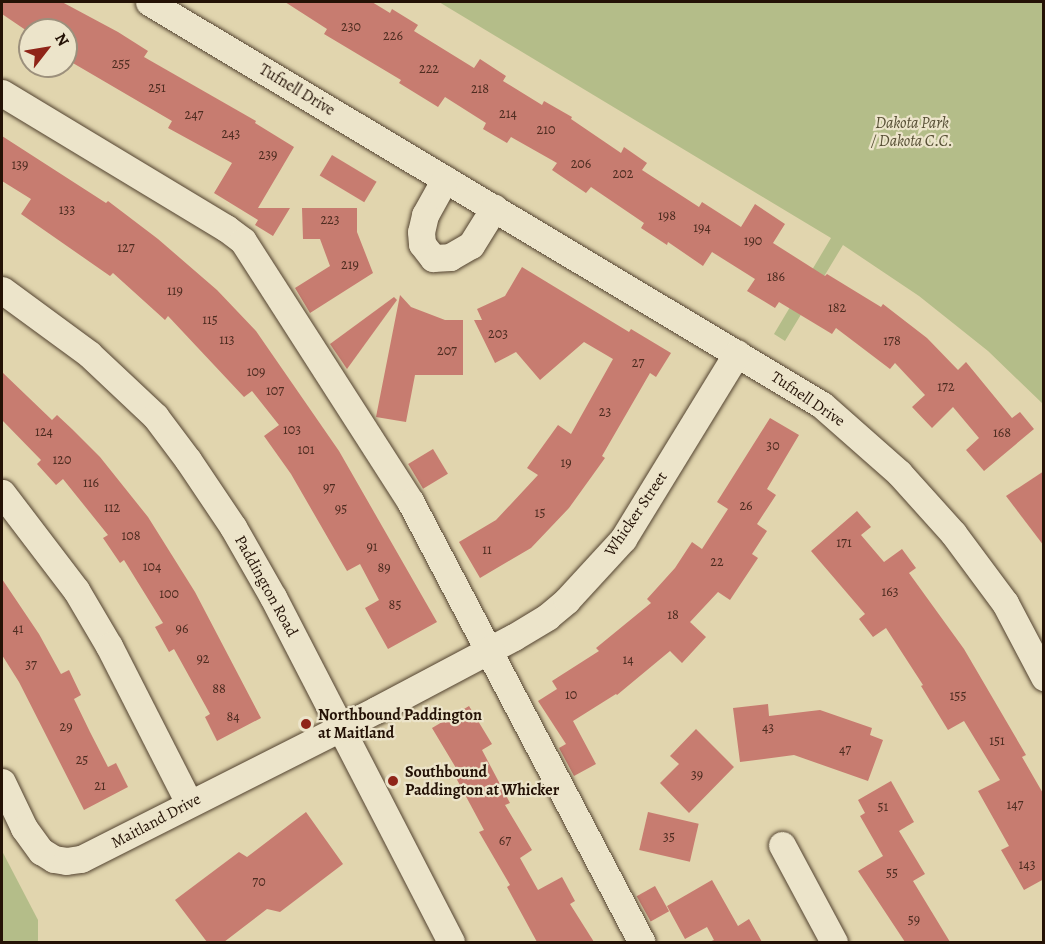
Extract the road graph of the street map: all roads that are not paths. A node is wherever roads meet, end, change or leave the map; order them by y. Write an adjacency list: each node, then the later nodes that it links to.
1 (149, 2): 3 (street, Tufnell Drive)
2 (2, 93): 8 (street)
3 (445, 178): 4 (street, Tufnell Drive); 4 (street)
4 (494, 207): 6 (street, Tufnell Drive)
5 (2, 290): 10 (street, Paddington Road)
6 (737, 353): 8 (street, Whicker Street); 9 (street, Tufnell Drive)
7 (2, 493): 12 (street)
8 (490, 650): 10 (street, Whicker Street); 15 (street)
9 (1044, 677)
10 (340, 727): 12 (street, Maitland Drive); 14 (street, Paddington Road)
11 (2, 782): 12 (street, Maitland Drive)
12 (189, 803)
13 (782, 845): 16 (street)
14 (451, 942)
15 (642, 942)
16 (834, 942)

